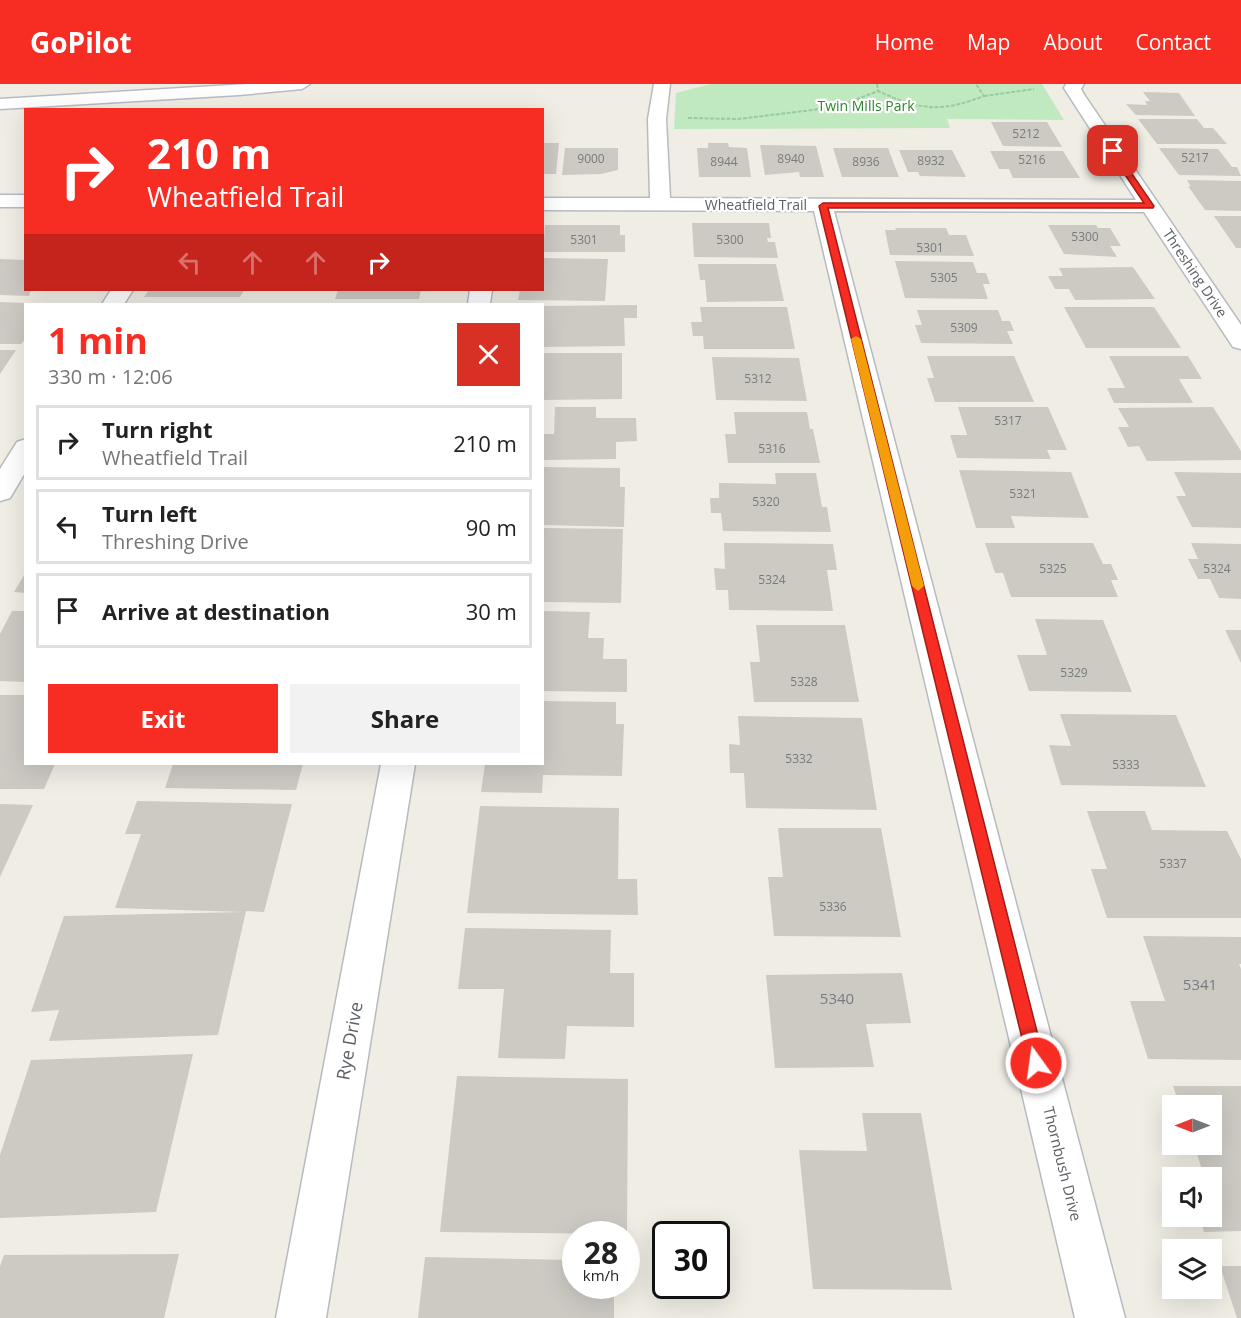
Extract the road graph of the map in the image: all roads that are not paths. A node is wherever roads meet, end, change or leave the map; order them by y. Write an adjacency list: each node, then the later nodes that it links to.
1 (302, 84): 4 (street)
2 (662, 84): 8 (street)
3 (1076, 84): 10 (street, Threshing Drive)
4 (0, 104)
5 (0, 201): 6 (street)
6 (24, 201)
7 (544, 204): 8 (street, Wheatfield Trail)
8 (660, 205): 9 (street, Wheatfield Trail)
9 (823, 206): 10 (street, Wheatfield Trail); 16 (street, Thornbush Drive)
10 (1150, 206): 11 (street, Threshing Drive)
11 (1241, 342)
12 (24, 451): 13 (street)
13 (0, 491)
14 (398, 765): 15 (street, Rye Drive)
15 (301, 1318)
16 (1100, 1318)

